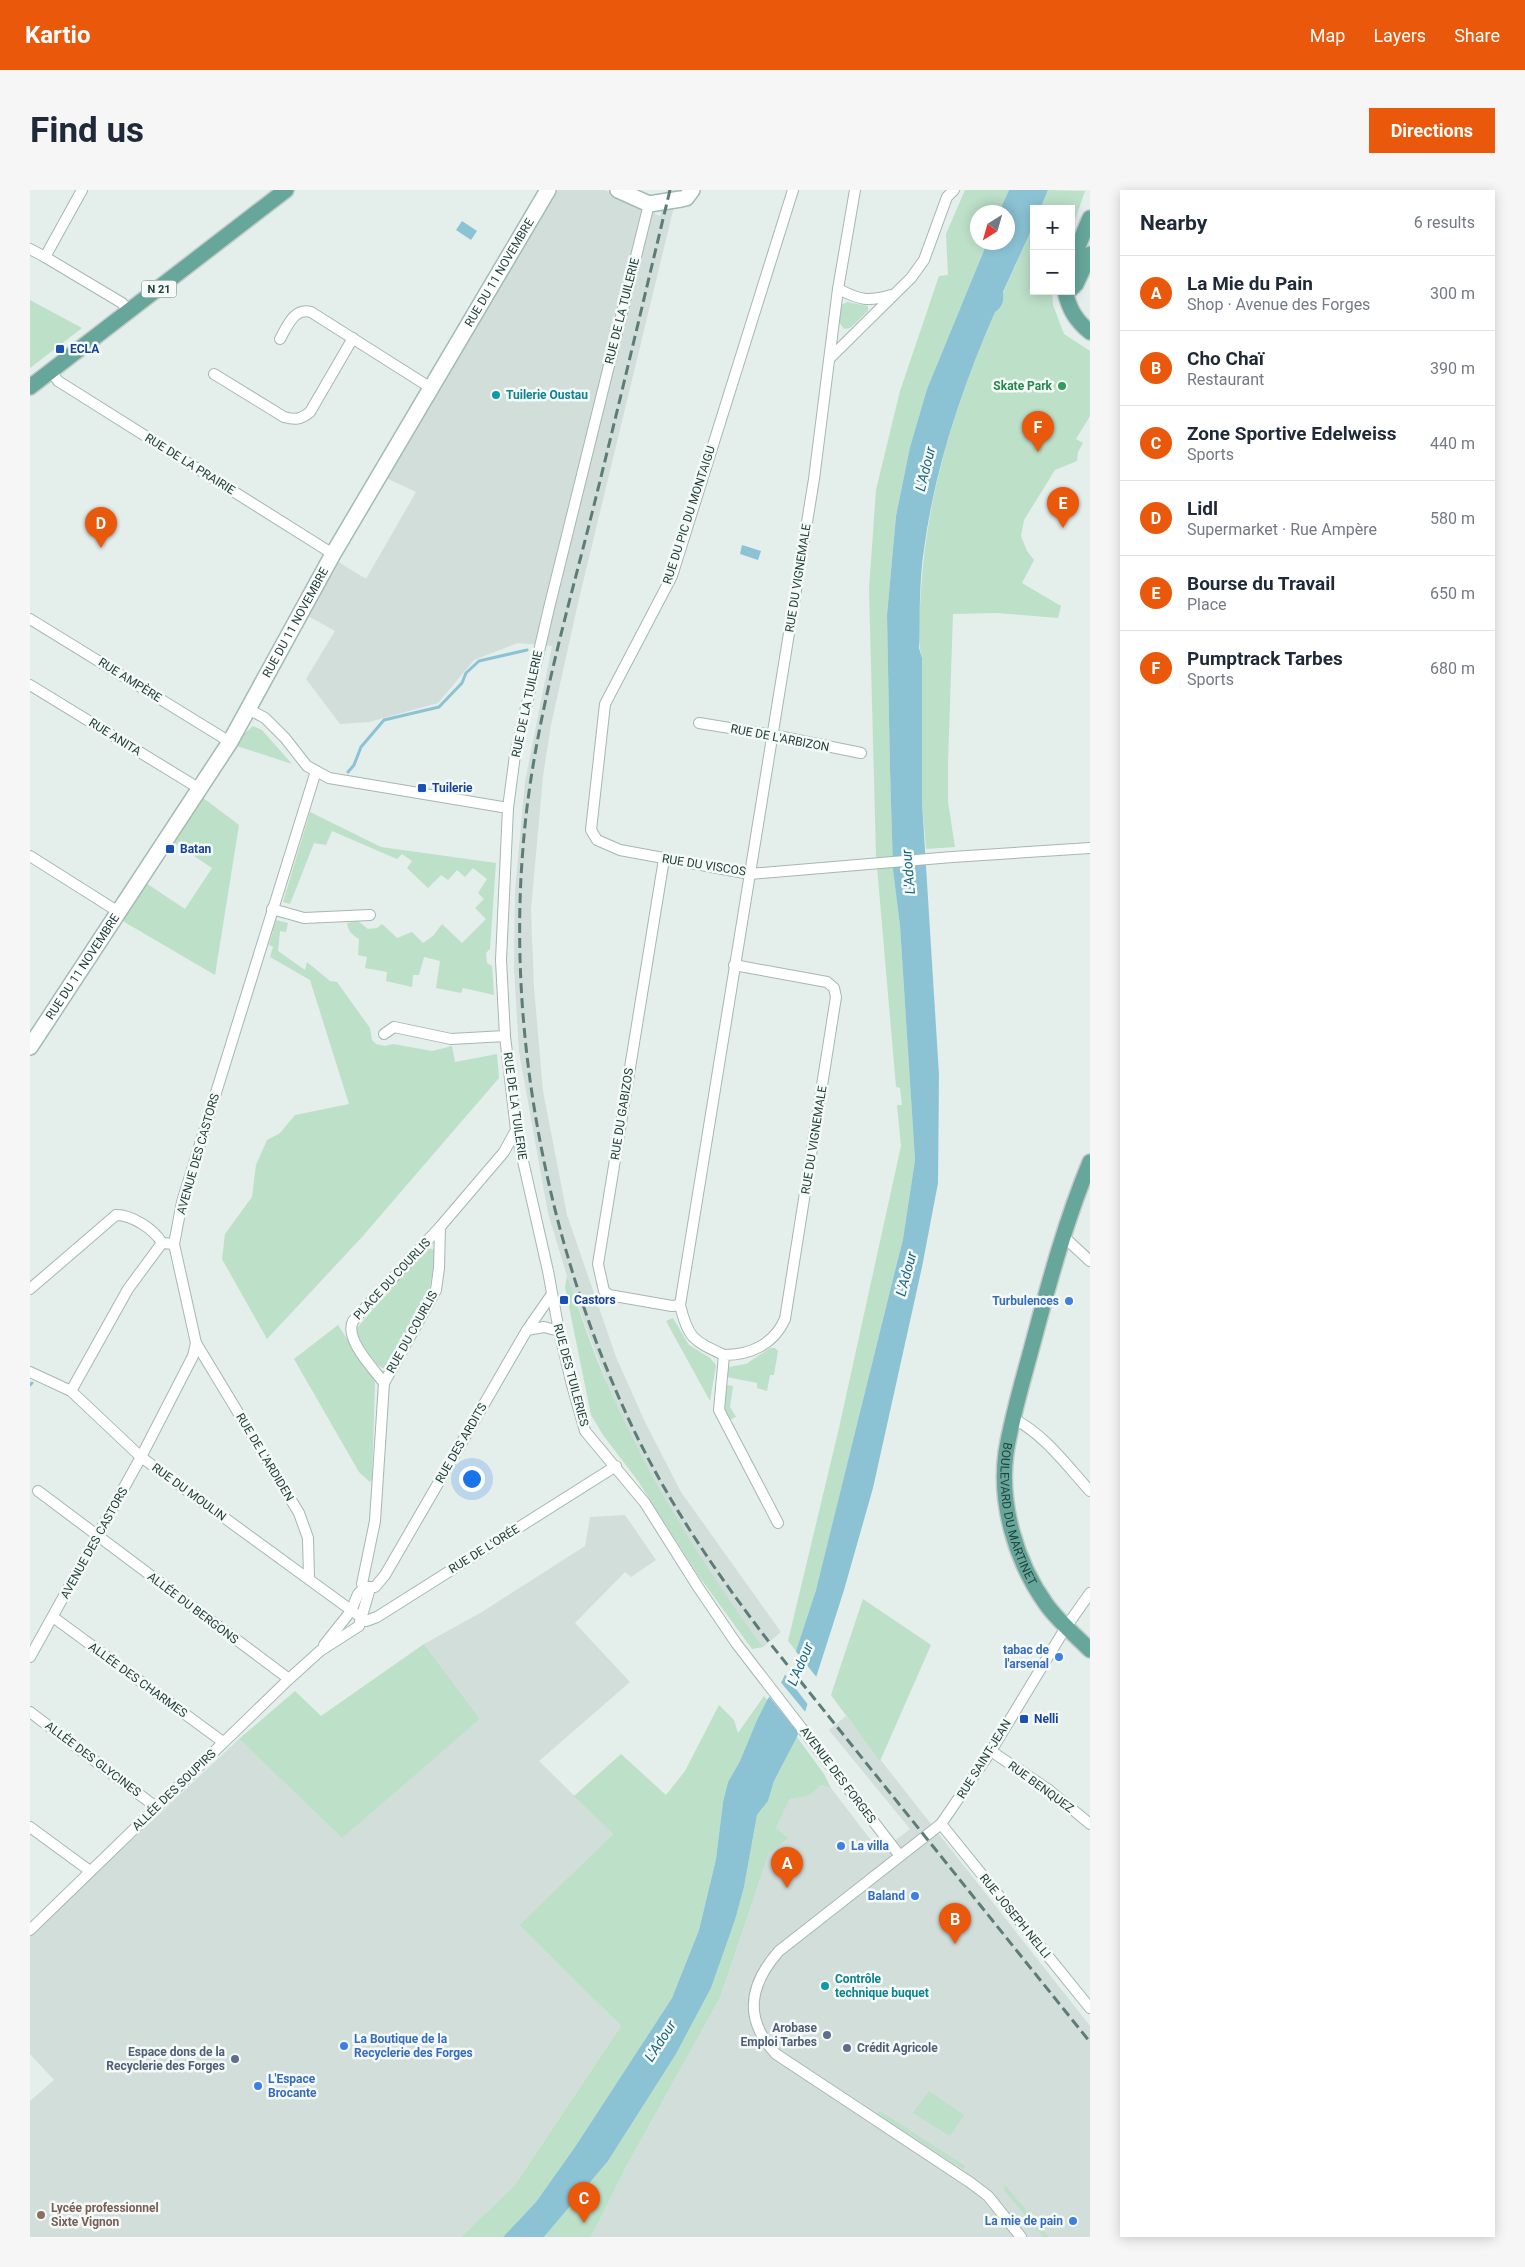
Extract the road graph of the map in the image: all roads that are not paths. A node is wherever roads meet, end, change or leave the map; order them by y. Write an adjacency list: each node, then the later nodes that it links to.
1 (82, 190): 14 (street)
2 (286, 190): 19 (main road, N 21)
3 (548, 190): 27 (street, RUE DU 11 NOVEMBRE)
4 (618, 190): 9 (street)
5 (692, 190): 9 (street)
6 (793, 190): 40 (street, RUE DU PIC DU MONTAIGU)
7 (855, 190): 16 (street, RUE DU VIGNEMALE)
8 (949, 192): 17 (street)
9 (649, 204): 38 (street, RUE DE LA TUILERIE)
10 (1090, 218): 12 (main road)
11 (30, 249): 14 (street)
12 (1075, 254)
13 (1090, 254): 15 (main road)
14 (45, 257): 19 (street)
15 (1075, 285)
16 (838, 289): 17 (street); 23 (street, RUE DU VIGNEMALE)
17 (895, 294): 23 (street)
18 (1068, 295): 20 (main road)
19 (130, 312): 24 (main road, N 21)
20 (1087, 327)
21 (353, 338): 22 (street); 25 (street); 27 (street)
22 (280, 339)
23 (830, 358): 33 (street, RUE DU VIGNEMALE)
24 (51, 371): 26 (main road, N 21); 28 (street, RUE DE LA PRAIRIE)
25 (214, 374)
26 (30, 387)
27 (431, 388): 28 (street, RUE DU 11 NOVEMBRE)
28 (332, 554): 31 (street, RUE DU 11 NOVEMBRE)
29 (30, 619): 34 (street, RUE AMPÈRE)
30 (30, 685): 37 (street, RUE ANITA)
31 (248, 709): 34 (street, RUE DU 11 NOVEMBRE); 36 (street)
32 (699, 724): 33 (street, RUE DE L'ARBIZON)
33 (773, 735): 35 (street, RUE DE L'ARBIZON); 43 (street, RUE DU VIGNEMALE)
34 (230, 742): 37 (street, RUE DU 11 NOVEMBRE)
35 (861, 754)
36 (316, 771): 38 (street); 44 (street, AVENUE DES CASTORS)
37 (200, 790): 45 (street, RUE DU 11 NOVEMBRE)
38 (508, 808): 49 (street, RUE DE LA TUILERIE)
39 (1090, 848): 43 (street, RUE DU VISCOS)
40 (620, 850): 42 (street, RUE DU VISCOS)
41 (30, 856): 45 (street)
42 (664, 859): 43 (street, RUE DU VISCOS); 61 (street, RUE DU GABIZOS)
43 (750, 874): 47 (street, RUE DU VIGNEMALE)
44 (272, 910): 46 (street); 57 (street, AVENUE DES CASTORS)
45 (117, 911): 50 (street, RUE DU 11 NOVEMBRE)
46 (370, 915)
47 (734, 965): 61 (street, RUE DU VIGNEMALE); 65 (street, RUE DU VIGNEMALE)
48 (384, 1034): 49 (street)
49 (506, 1036): 51 (street, RUE DE LA TUILERIE)
50 (30, 1046)
51 (516, 1130): 53 (street, RUE DE LA TUILERIE); 54 (street)
52 (1090, 1162): 55 (main road, BOULEVARD DU MARTINET)
53 (535, 1215): 60 (street, RUE DES TUILERIES)
54 (440, 1227): 67 (street, RUE DU COURLIS); 67 (street, PLACE DU COURLIS)
55 (1063, 1236): 58 (street); 69 (main road, BOULEVARD DU MARTINET)
56 (162, 1243): 57 (street); 59 (street); 68 (street)
57 (174, 1244): 64 (street, AVENUE DES CASTORS)
58 (1090, 1261)
59 (30, 1290)
60 (552, 1294): 62 (street, RUE DES ARDITS); 63 (street, RUE DES TUILERIES)
61 (680, 1305): 65 (street, RUE DU VIGNEMALE)
62 (527, 1330): 63 (street); 77 (street, RUE DES ARDITS)
63 (559, 1331): 71 (street, RUE DES TUILERIES)
64 (196, 1343): 70 (street, AVENUE DES CASTORS); 76 (street, RUE DE L'ARDIDEN)
65 (724, 1355): 74 (street)
66 (30, 1372): 68 (street, RUE DU MOULIN)
67 (384, 1383): 77 (street, RUE DU COURLIS)
68 (71, 1391): 70 (street, RUE DU MOULIN)
69 (1014, 1419): 73 (street); 82 (main road, BOULEVARD DU MARTINET)
70 (141, 1457): 75 (street, AVENUE DES CASTORS); 76 (street, RUE DU MOULIN)
71 (616, 1466): 81 (street, RUE DE L'ORÉE); 94 (street, AVENUE DES FORGES)
72 (38, 1491): 75 (street, ALLÉE DU BERGONS)
73 (1090, 1491)
74 (778, 1523)
75 (97, 1536): 80 (street, AVENUE DES CASTORS); 86 (street, ALLÉE DU BERGONS)
76 (309, 1578): 79 (street, RUE DU MOULIN)
77 (368, 1587): 79 (street, RUE DES ARDITS); 81 (street)
78 (1090, 1593): 82 (street, RUE SAINT-JEAN)
79 (351, 1612): 81 (street); 84 (street, ALLÉE DES SOUPIRS)
80 (53, 1617): 85 (street, AVENUE DES CASTORS); 88 (street, ALLÉE DES CHARMES)
81 (362, 1619): 84 (street, ALLÉE DES SOUPIRS)
82 (1066, 1627): 83 (main road, BOULEVARD DU MARTINET); 89 (street, RUE SAINT-JEAN)
83 (1090, 1650)
84 (320, 1651): 86 (street, ALLÉE DES SOUPIRS)
85 (30, 1657)
86 (289, 1679): 88 (street, ALLÉE DES SOUPIRS)
87 (30, 1712): 90 (street, ALLÉE DES GLYCINES)
88 (223, 1742): 90 (street, ALLÉE DES SOUPIRS)
89 (990, 1751): 91 (street, RUE SAINT-JEAN); 92 (street, RUE BENQUEZ)
90 (156, 1807): 95 (street, ALLÉE DES SOUPIRS)
91 (941, 1824): 94 (street, RUE SAINT-JEAN); 97 (street, RUE JOSEPH NELLI)
92 (1090, 1824)
93 (30, 1827): 95 (street)
94 (900, 1856): 98 (street)
95 (90, 1871): 96 (street, ALLÉE DES SOUPIRS)
96 (30, 1930)
97 (1090, 2008)
98 (1021, 2237)

